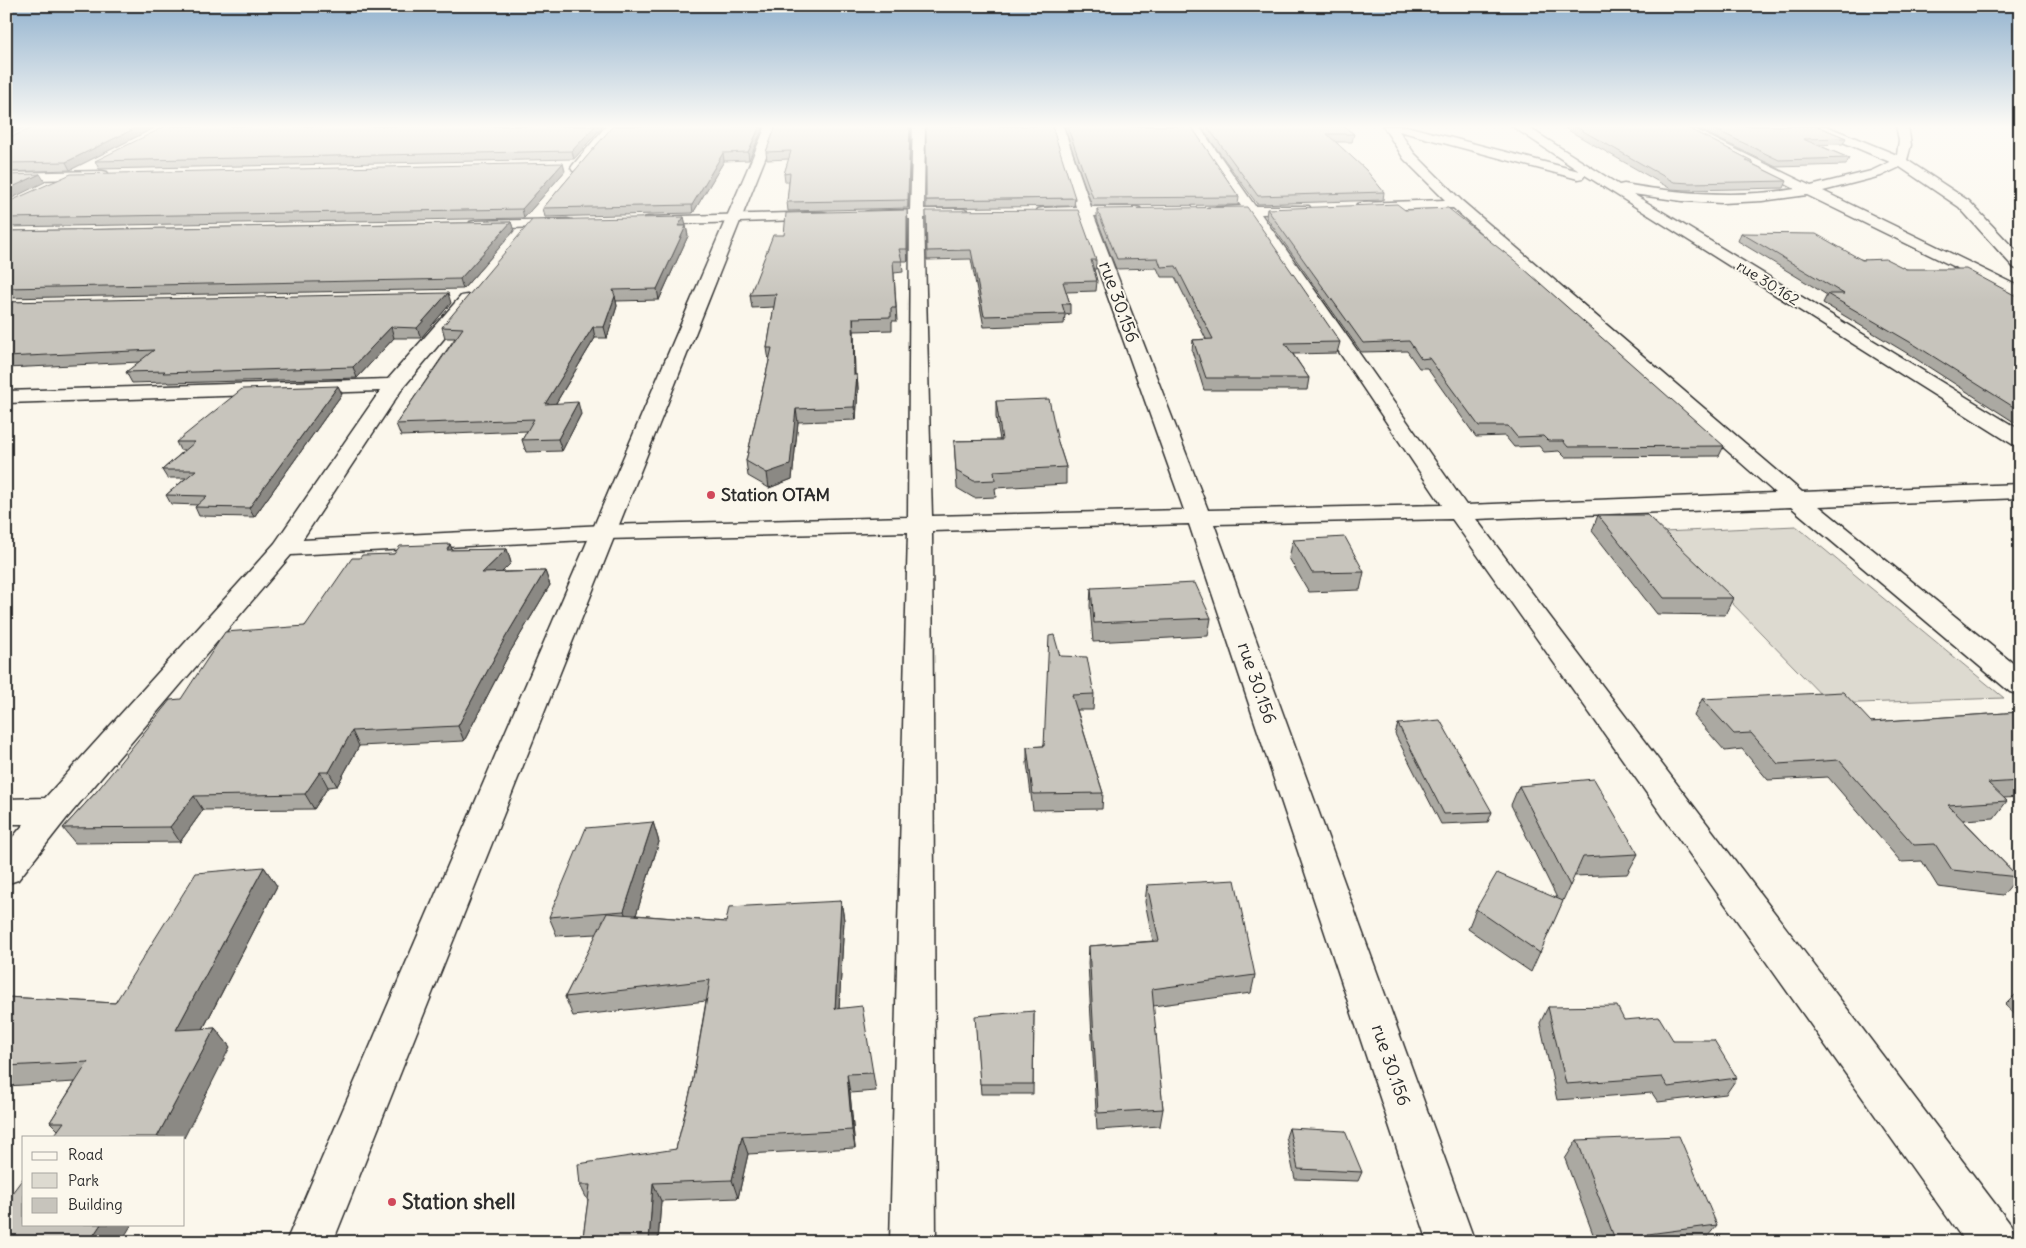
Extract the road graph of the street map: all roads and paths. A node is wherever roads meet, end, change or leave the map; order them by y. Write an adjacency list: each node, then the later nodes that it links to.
1 (56, 184): 11 (street)
2 (748, 184): 26 (street)
3 (918, 184): 23 (street)
4 (1076, 184): 21 (street, rue 30.156)
5 (1233, 184): 17 (street)
6 (1437, 184): 13 (street)
7 (1794, 184): 12 (street)
8 (1832, 184): 12 (street)
9 (1935, 184): 32 (street)
10 (1609, 185): 12 (street); 37 (street, rue 30.162)
11 (48, 188)
12 (1806, 190): 34 (street)
13 (1457, 204): 15 (street); 39 (street)
14 (1319, 208): 17 (street)
15 (1348, 208)
16 (542, 210): 29 (street)
17 (1250, 210): 19 (street); 40 (street)
18 (1153, 211): 21 (street)
19 (1201, 211)
20 (1026, 212): 21 (street)
21 (1085, 212): 41 (street, rue 30.156)
22 (976, 213): 23 (street)
23 (917, 214): 24 (street); 42 (street)
24 (859, 215)
25 (840, 216): 26 (street)
26 (734, 218): 27 (street); 43 (street)
27 (636, 221)
28 (578, 223): 29 (street)
29 (529, 224): 30 (street); 31 (street)
30 (460, 226)
31 (518, 239)
32 (2020, 265)
33 (466, 294): 35 (street)
34 (2020, 294)
35 (394, 385): 36 (street); 44 (street)
36 (6, 397)
37 (2020, 439)
38 (2020, 491): 39 (street)
39 (1796, 499): 40 (street); 45 (street)
40 (1459, 512): 41 (street); 52 (street)
41 (1199, 517): 42 (street); 51 (street, rue 30.156)
42 (920, 525): 43 (street); 50 (street)
43 (605, 532): 44 (street); 49 (street)
44 (284, 548): 46 (street)
45 (2020, 685)
46 (54, 810): 47 (street); 48 (street)
47 (6, 812)
48 (6, 870)
49 (309, 1242)
50 (913, 1242)
51 (1452, 1242)
52 (1994, 1242)

